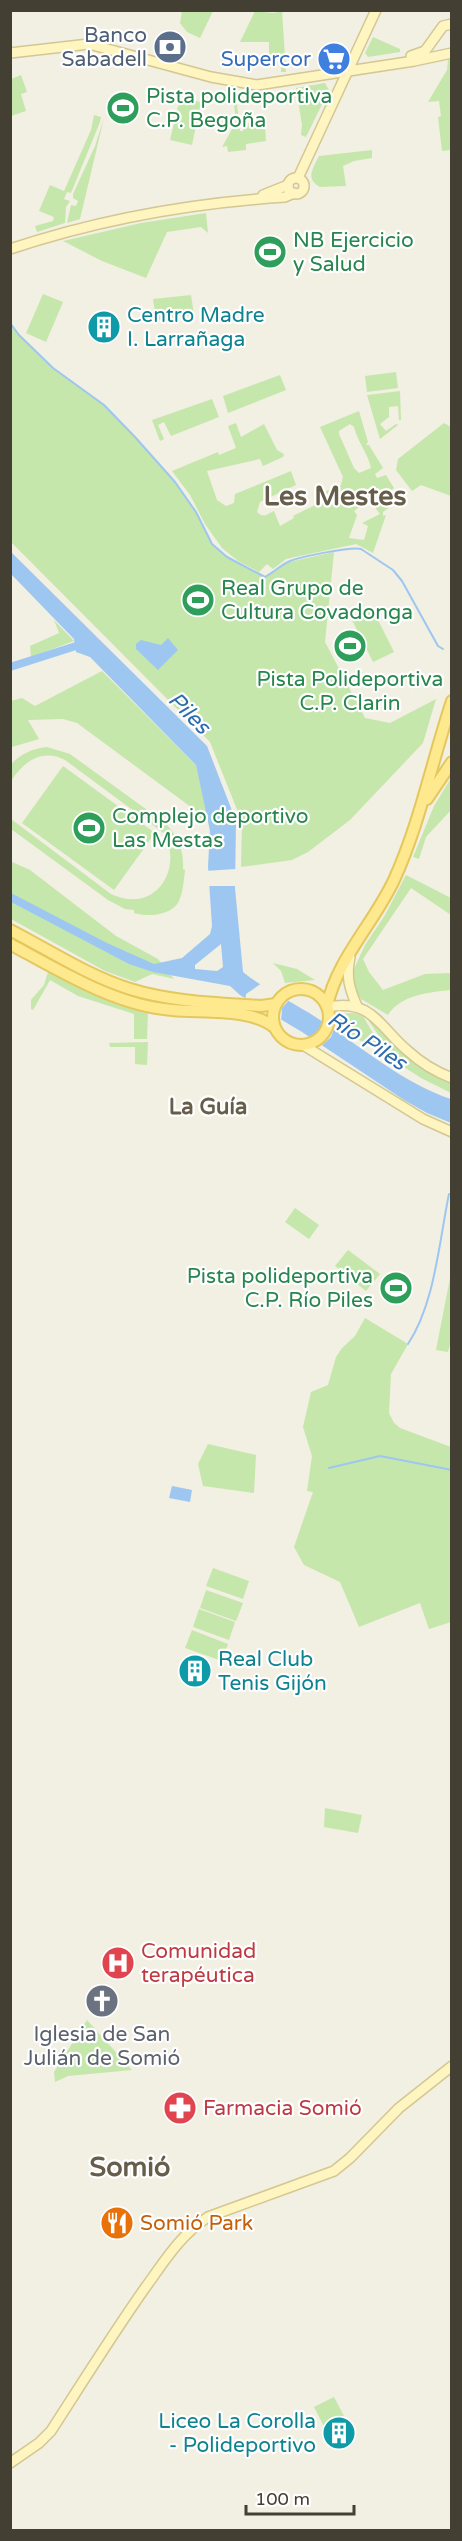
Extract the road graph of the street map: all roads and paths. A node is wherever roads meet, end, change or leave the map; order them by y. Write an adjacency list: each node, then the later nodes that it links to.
1 (376, 10): 7 (street)
2 (452, 24): 5 (street)
3 (452, 52): 5 (street)
4 (10, 53): 8 (street)
5 (398, 62): 6 (street)
6 (362, 69): 7 (street); 9 (street)
7 (348, 72): 8 (street); 9 (street)
8 (326, 75): 9 (street)
9 (337, 94): 10 (street)
10 (298, 178): 11 (street); 12 (street)
11 (288, 184): 12 (street); 13 (street)
12 (294, 194): 13 (street)
13 (249, 199): 14 (street)
14 (10, 249)
15 (452, 701): 16 (main road)
16 (438, 744): 17 (main road); 18 (main road)
17 (450, 764): 18 (main road)
18 (421, 809): 21 (main road)
19 (10, 930): 24 (main road)
20 (10, 944): 27 (main road)
21 (351, 953): 22 (main road); 25 (street)
22 (338, 973): 23 (main road); 26 (main road)
23 (310, 990): 24 (main road); 26 (main road)
24 (276, 1004): 27 (main road)
25 (357, 1006): 26 (street); 29 (street)
26 (328, 1010): 28 (main road)
27 (274, 1022): 28 (main road)
28 (308, 1044): 30 (street)
29 (452, 1078)
30 (452, 1131)
31 (452, 2066): 32 (street)
32 (10, 2463)

